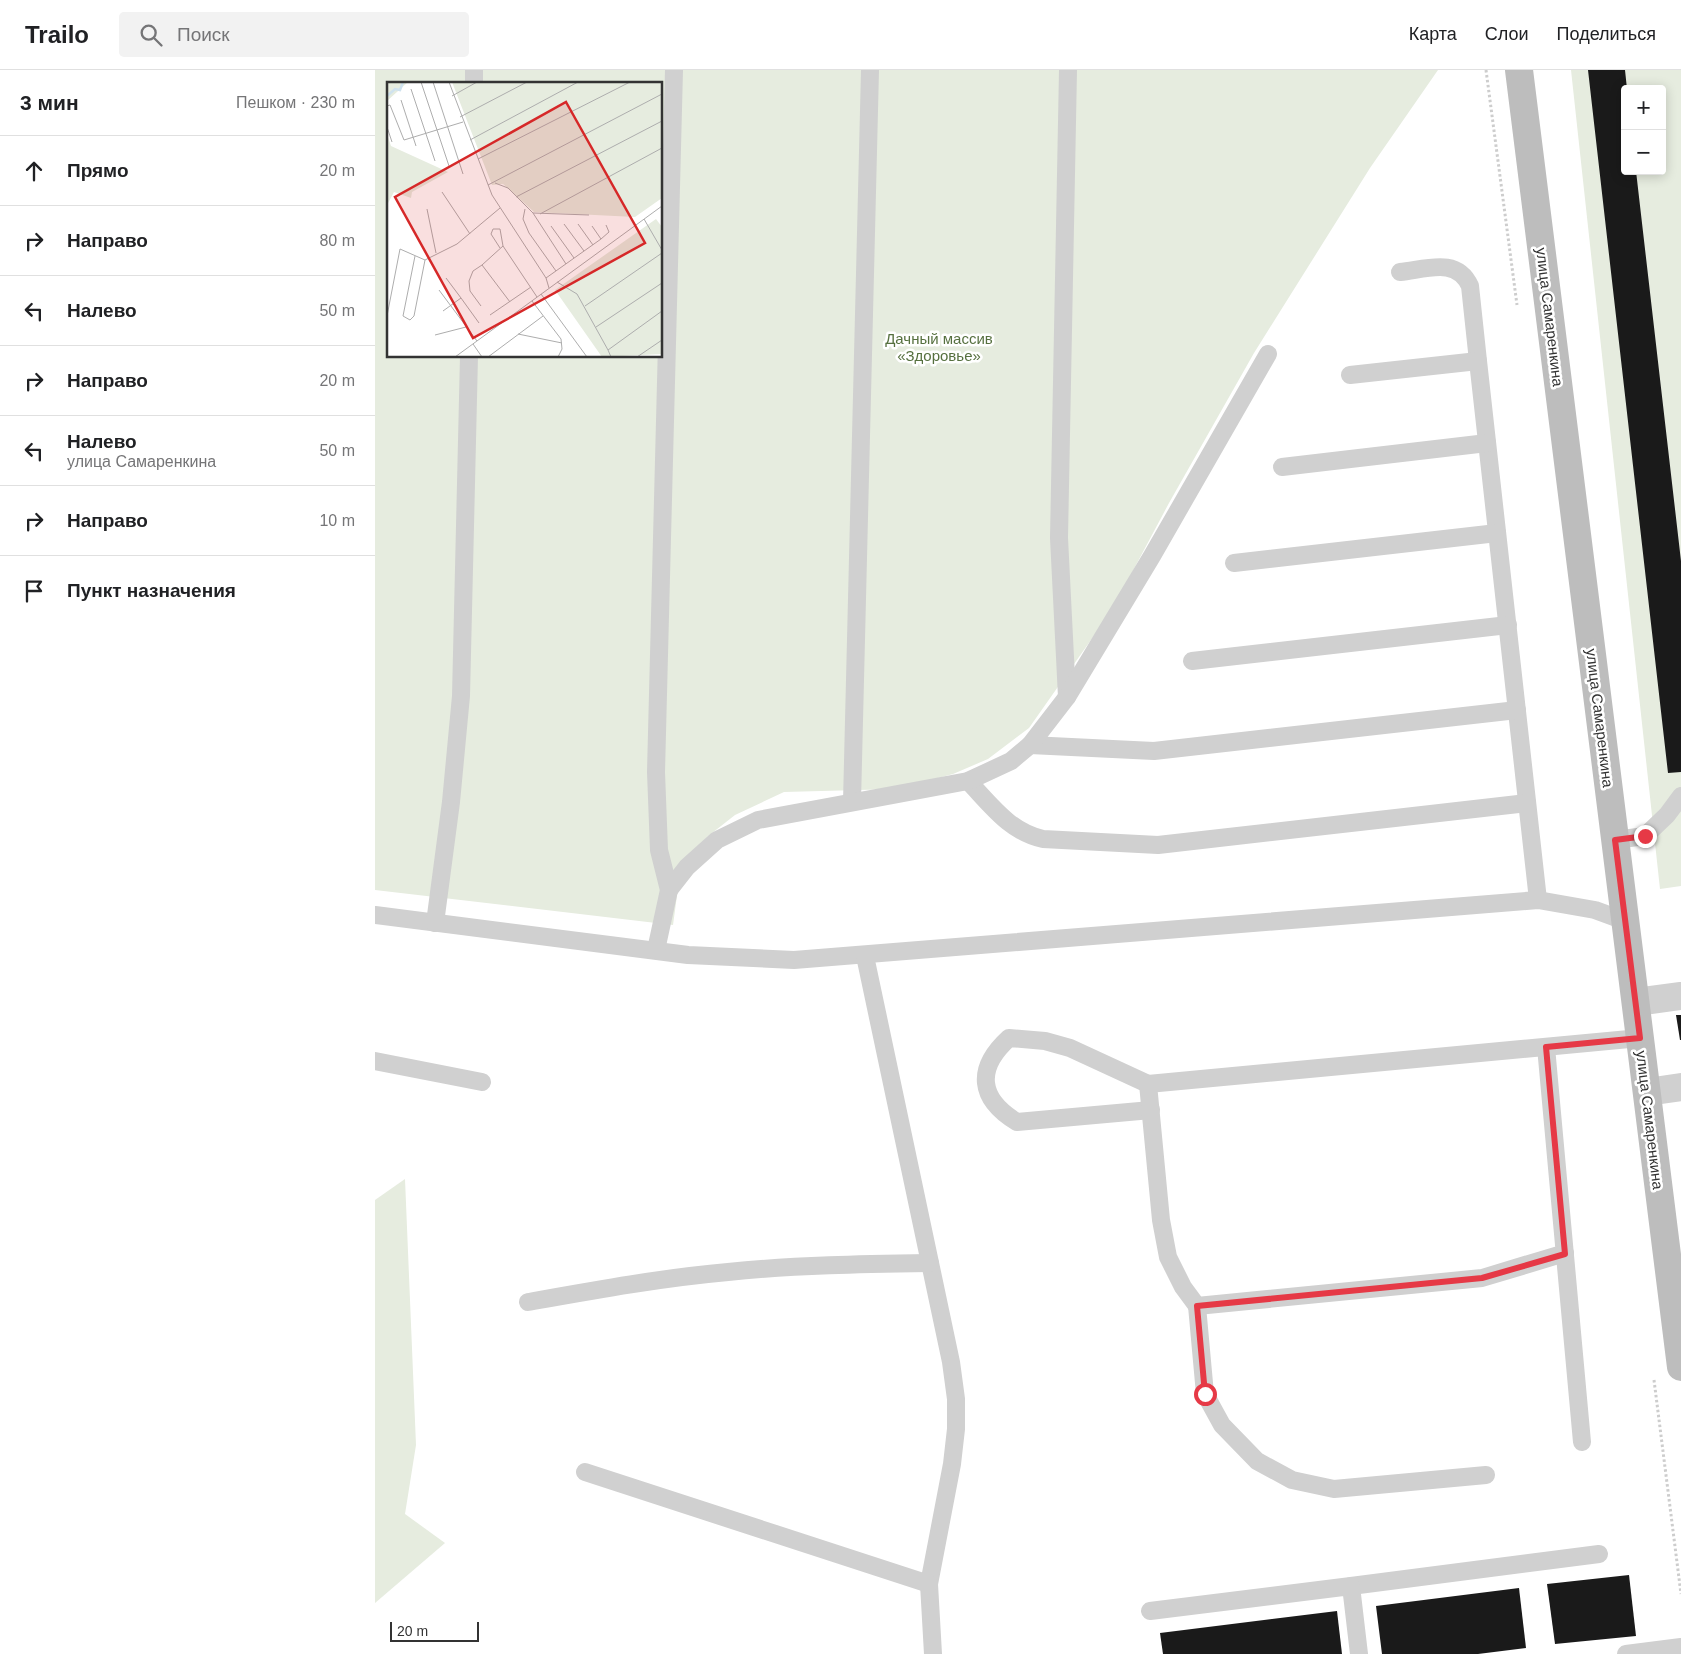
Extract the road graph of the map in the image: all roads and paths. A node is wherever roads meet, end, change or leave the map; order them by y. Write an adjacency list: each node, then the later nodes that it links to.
1 (674, 70): 24 (lane)
2 (870, 70): 21 (lane)
3 (1068, 70): 16 (lane)
4 (1519, 70): 23 (main road, улица Самаренкина)
5 (1401, 272): 8 (lane)
6 (1268, 354): 16 (lane)
7 (469, 358): 28 (lane)
8 (1478, 361): 9 (lane); 10 (lane)
9 (1351, 375)
10 (1487, 443): 11 (lane); 12 (lane)
11 (1281, 467)
12 (1497, 533): 13 (lane); 14 (lane)
13 (1234, 563)
14 (1507, 625): 15 (lane); 17 (lane)
15 (1192, 661)
16 (1067, 697): 18 (lane)
17 (1517, 710): 18 (lane); 22 (lane)
18 (1030, 745): 19 (lane)
19 (968, 781): 21 (lane); 22 (lane)
20 (1681, 796): 23 (lane)
21 (852, 802): 24 (lane)
22 (1527, 803): 25 (lane)
23 (1615, 840): 27 (main road, улица Самаренкина)
24 (669, 890): 29 (lane)
25 (1538, 900): 27 (lane); 30 (lane)
26 (375, 915): 28 (lane)
27 (1625, 921): 32 (main road, улица Самаренкина)
28 (435, 923): 29 (lane)
29 (656, 950): 30 (lane)
30 (865, 956): 42 (lane)
31 (1681, 996): 32 (street)
32 (1636, 1002): 33 (main road, улица Самаренкина)
33 (1640, 1038): 34 (lane); 39 (main road, улица Самаренкина)
34 (1546, 1047): 37 (lane); 41 (lane)
35 (375, 1061): 36 (lane)
36 (482, 1082)
37 (1148, 1084): 40 (lane); 40 (lane)
38 (1681, 1087): 39 (street)
39 (1647, 1092): 45 (main road, улица Самаренкина)
40 (1151, 1110): 44 (lane)
41 (1565, 1254): 44 (lane); 46 (lane)
42 (930, 1264): 43 (lane); 50 (lane)
43 (529, 1302)
44 (1197, 1306): 48 (lane)
45 (1681, 1367)
46 (1582, 1442)
47 (585, 1472): 50 (lane)
48 (1487, 1475)
49 (1599, 1554): 51 (lane)
50 (929, 1584): 54 (lane)
51 (1351, 1586): 52 (lane); 55 (lane)
52 (1150, 1611)
53 (1681, 1647): 56 (lane)
54 (933, 1654)
55 (1359, 1654)
56 (1626, 1654)

